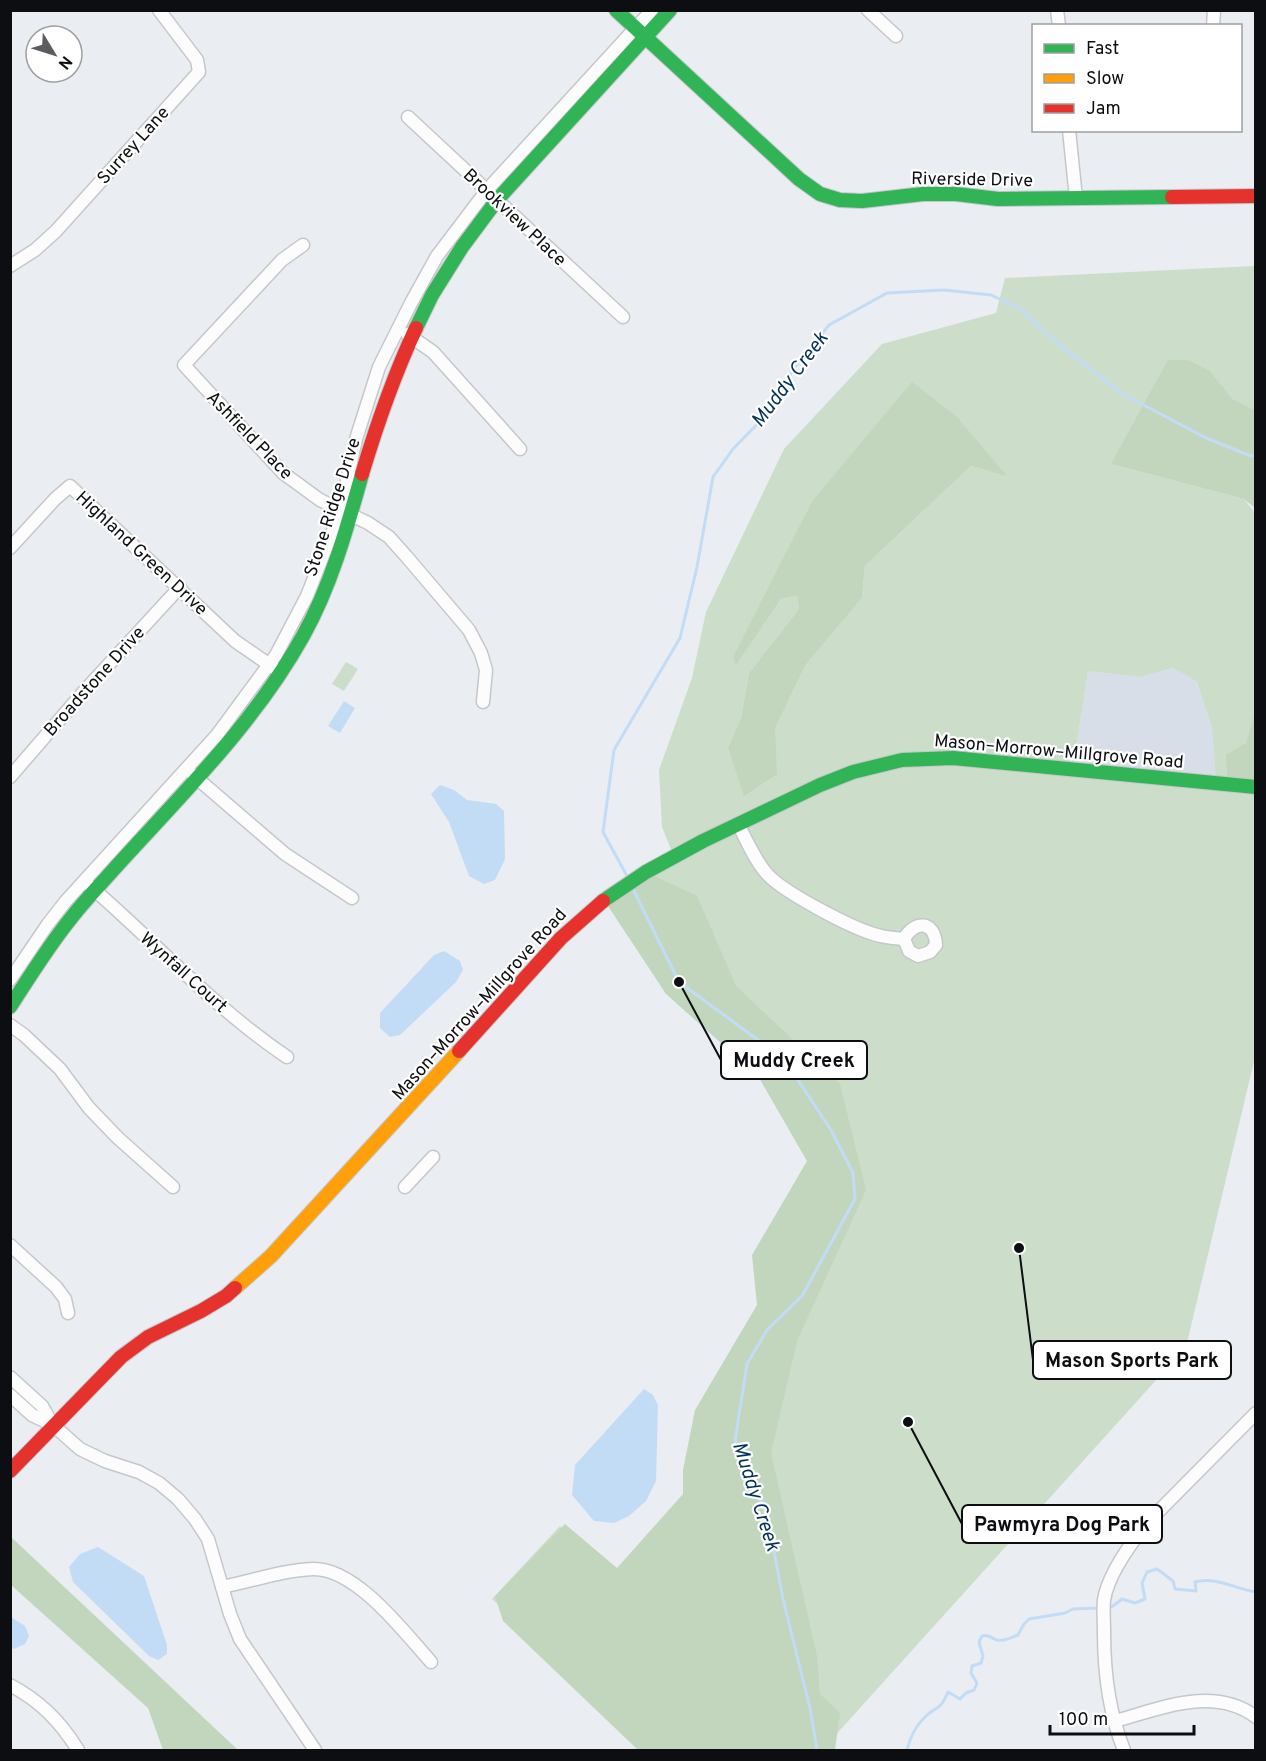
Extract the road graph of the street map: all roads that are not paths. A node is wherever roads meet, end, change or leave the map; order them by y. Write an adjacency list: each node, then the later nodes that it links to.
1 (159, 10): 15 (street, Surrey Lane)
2 (616, 10): 6 (street, Riverside Drive)
3 (652, 10): 6 (street, Stone Ridge Drive)
4 (670, 10): 6 (street, Stone Ridge Drive)
5 (868, 10): 7 (street)
6 (640, 33): 10 (street, Stone Ridge Drive); 12 (street, Riverside Drive); 13 (street, Stone Ridge Drive)
7 (896, 36)
8 (408, 117): 10 (street, Brookview Place)
9 (1069, 132): 12 (street)
10 (487, 190): 13 (street, Brookview Place); 17 (street, Stone Ridge Drive)
11 (1256, 196): 12 (street, Riverside Drive)
12 (1076, 198)
13 (497, 200): 16 (street, Brookview Place); 18 (street, Stone Ridge Drive)
14 (303, 244): 20 (street, Ashfield Place)
15 (10, 266)
16 (623, 317)
17 (398, 330): 18 (street); 20 (street, Stone Ridge Drive)
18 (412, 336): 19 (street); 20 (street, Stone Ridge Drive)
19 (520, 449)
20 (345, 512): 23 (street, Stone Ridge Drive); 24 (street, Ashfield Place)
21 (10, 548): 22 (street, Highland Green Drive)
22 (180, 587): 23 (street, Highland Green Drive); 26 (street, Broadstone Drive)
23 (275, 668): 25 (street, Stone Ridge Drive)
24 (483, 702)
25 (192, 774): 29 (street, Stone Ridge Drive); 30 (street)
26 (10, 777)
27 (1256, 787): 28 (street, Mason–Morrow–Millgrove Road)
28 (738, 824): 31 (street); 44 (street, Mason–Morrow–Millgrove Road)
29 (89, 886): 32 (street, Stone Ridge Drive); 33 (street, Stone Ridge Drive); 35 (street, Wynfall Court)
30 (352, 898)
31 (904, 939)
32 (10, 980)
33 (10, 1007)
34 (10, 1025): 37 (street)
35 (287, 1057)
36 (433, 1157): 38 (street)
37 (173, 1187)
38 (405, 1187)
39 (10, 1245): 40 (street)
40 (68, 1313)
41 (10, 1377): 44 (street)
42 (10, 1395): 44 (street)
43 (1256, 1413): 50 (street)
44 (53, 1425): 45 (street, Mason–Morrow–Millgrove Road); 46 (street)
45 (10, 1471)
46 (222, 1587): 47 (street); 52 (street)
47 (431, 1662)
48 (10, 1685): 51 (street)
49 (1256, 1717): 50 (street)
50 (1115, 1721): 53 (street)
51 (78, 1750)
52 (315, 1750)
53 (1124, 1750)

